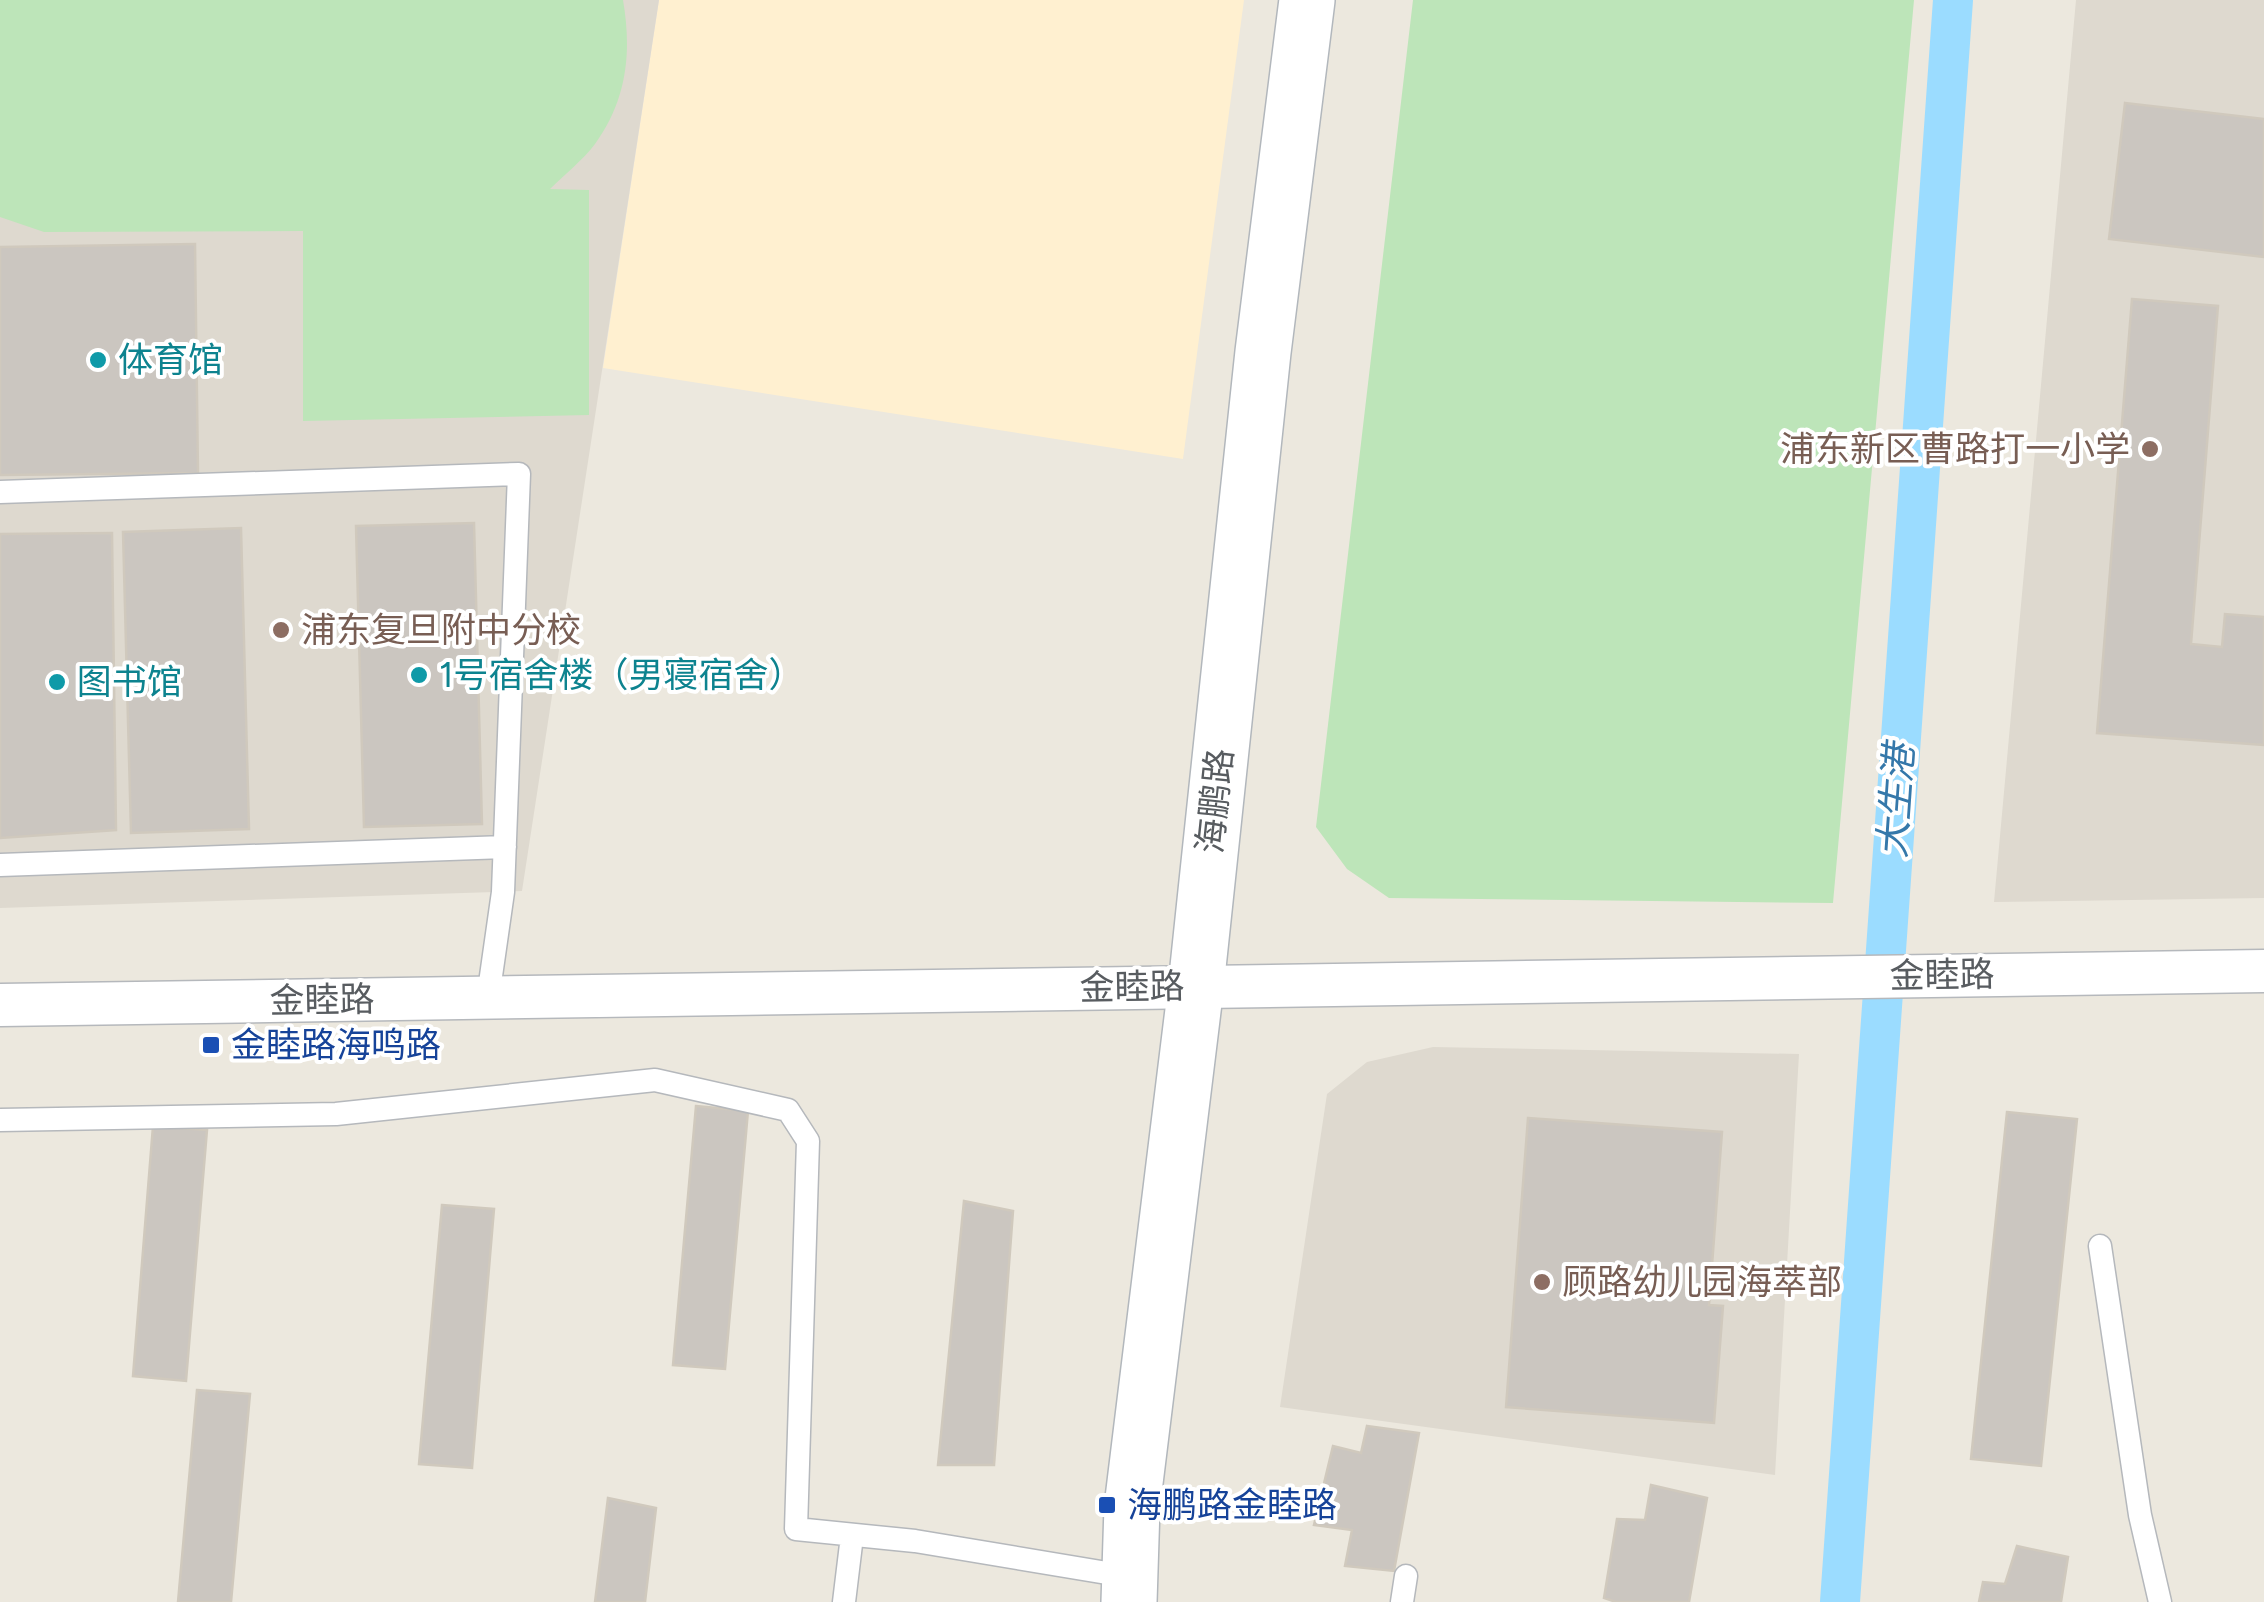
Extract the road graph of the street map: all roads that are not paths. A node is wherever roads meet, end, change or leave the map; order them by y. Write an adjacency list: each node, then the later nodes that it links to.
1 (1307, 0): 6 (street, 海鹏路)
2 (0, 492): 3 (lane)
3 (506, 847): 4 (lane); 7 (lane)
4 (0, 865)
5 (2264, 970): 6 (street, 金睦路)
6 (1196, 986): 7 (street, 金睦路); 13 (street, 海鹏路)
7 (488, 997): 8 (street, 金睦路)
8 (0, 1005)
9 (0, 1120): 11 (lane)
10 (2100, 1246): 16 (lane)
11 (852, 1536): 13 (lane); 14 (lane)
12 (1406, 1576): 15 (lane)
13 (1130, 1590)
14 (844, 1602)
15 (1402, 1602)
16 (2160, 1602)

